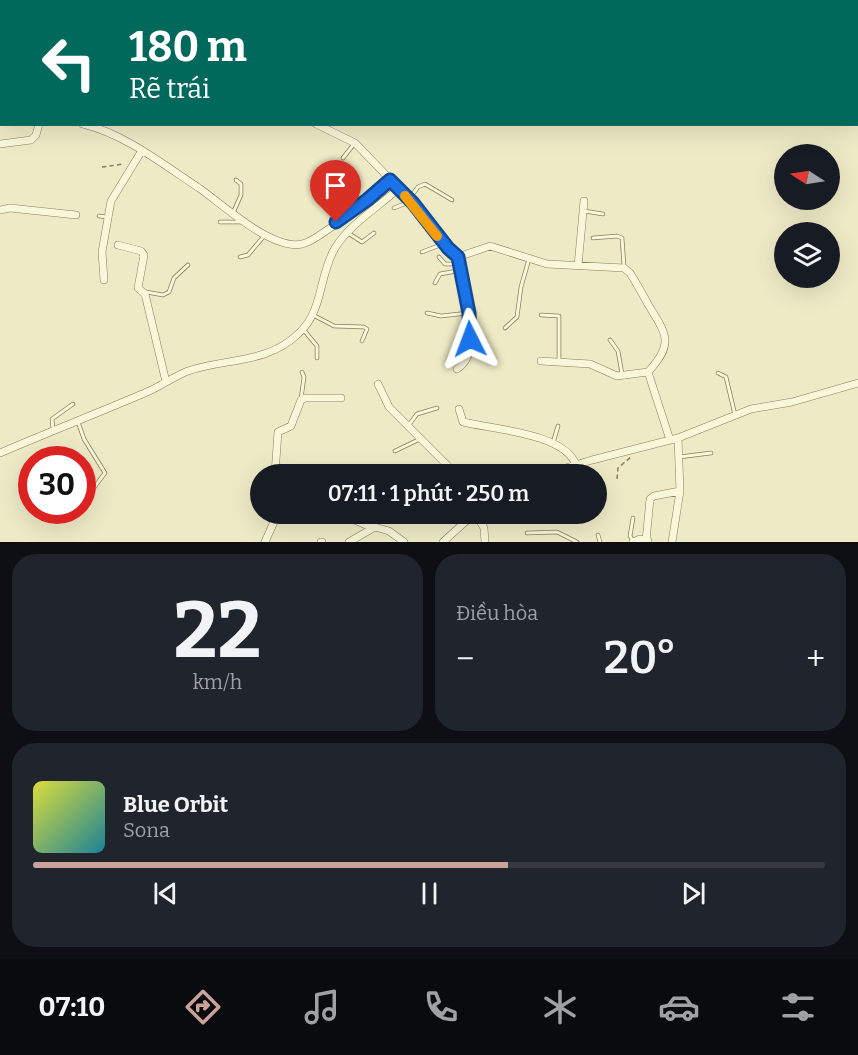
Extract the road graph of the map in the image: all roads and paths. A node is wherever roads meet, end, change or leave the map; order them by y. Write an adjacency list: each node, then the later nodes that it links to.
1 (38, 126): 5 (street)
2 (89, 126): 6 (street)
3 (320, 126): 4 (street)
4 (355, 143): 7 (lane); 11 (street)
5 (0, 144)
6 (141, 152): 8 (street); 20 (street)
7 (343, 159)
8 (133, 164): 9 (path); 22 (street)
9 (102, 167)
10 (236, 180): 20 (lane)
11 (394, 184): 12 (street); 25 (street); 27 (street)
12 (410, 200): 13 (lane); 15 (lane); 29 (street)
13 (452, 200)
14 (584, 201): 17 (street)
15 (394, 208)
16 (0, 210): 19 (street)
17 (583, 211): 18 (lane); 37 (street)
18 (603, 214)
19 (76, 215)
20 (232, 215): 24 (street)
21 (99, 216): 22 (lane)
22 (109, 218): 39 (street)
23 (220, 222): 24 (lane)
24 (241, 222): 27 (street)
25 (348, 233): 26 (lane); 44 (street)
26 (374, 233)
27 (266, 234): 32 (lane)
28 (593, 238): 38 (lane)
29 (443, 243): 31 (lane); 35 (street)
30 (118, 245): 41 (street)
31 (422, 252)
32 (240, 257)
33 (439, 257): 35 (lane)
34 (529, 259): 35 (street); 37 (street); 46 (lane)
35 (458, 264): 40 (lane); 43 (street)
36 (188, 265): 41 (lane)
37 (578, 266): 38 (street)
38 (624, 268): 55 (street)
39 (104, 280)
40 (435, 283)
41 (145, 294): 58 (street)
42 (427, 313): 43 (lane)
43 (469, 313): 53 (street)
44 (314, 315): 47 (street); 49 (lane)
45 (541, 315): 52 (lane)
46 (505, 328)
47 (303, 329): 50 (lane); 58 (street)
48 (610, 340): 57 (lane)
49 (362, 341)
50 (317, 358)
51 (541, 361): 52 (street)
52 (559, 361): 57 (street)
53 (457, 369)
54 (302, 372): 62 (lane)
55 (648, 372): 57 (street); 72 (street)
56 (718, 373): 66 (lane)
57 (622, 375)
58 (166, 382): 67 (street)
59 (858, 383): 66 (street)
60 (378, 384): 68 (street)
61 (341, 398): 62 (street)
62 (301, 400): 81 (street)
63 (73, 404): 70 (lane)
64 (437, 408): 68 (lane)
65 (459, 409): 73 (street)
66 (735, 415): 72 (street)
67 (78, 420): 70 (street); 74 (lane)
68 (408, 426): 71 (street)
69 (558, 426): 73 (lane)
70 (53, 431): 76 (street)
71 (422, 438): 75 (lane); 82 (street)
72 (674, 439): 80 (street); 84 (street)
73 (552, 445): 83 (street)
74 (88, 446)
75 (395, 451)
76 (0, 453)
77 (711, 453): 80 (lane)
78 (636, 455): 85 (path)
79 (96, 458): 86 (lane)
80 (679, 458): 87 (street)
81 (276, 464)
82 (447, 464)
83 (576, 464)
84 (580, 464)
85 (617, 479)
86 (96, 486)
87 (680, 491): 96 (street); 105 (street)
88 (633, 518): 104 (lane)
89 (273, 524): 97 (street)
90 (365, 524): 93 (street)
91 (463, 524): 100 (street)
92 (482, 524): 101 (street)
93 (371, 526): 98 (street); 99 (street)
94 (527, 533): 102 (lane)
95 (598, 535): 103 (lane)
96 (648, 541): 104 (street)
97 (265, 542)
98 (349, 542)
99 (404, 542)
100 (443, 542)
101 (485, 542)
102 (577, 542)
103 (600, 542)
104 (633, 542)
105 (672, 542)

